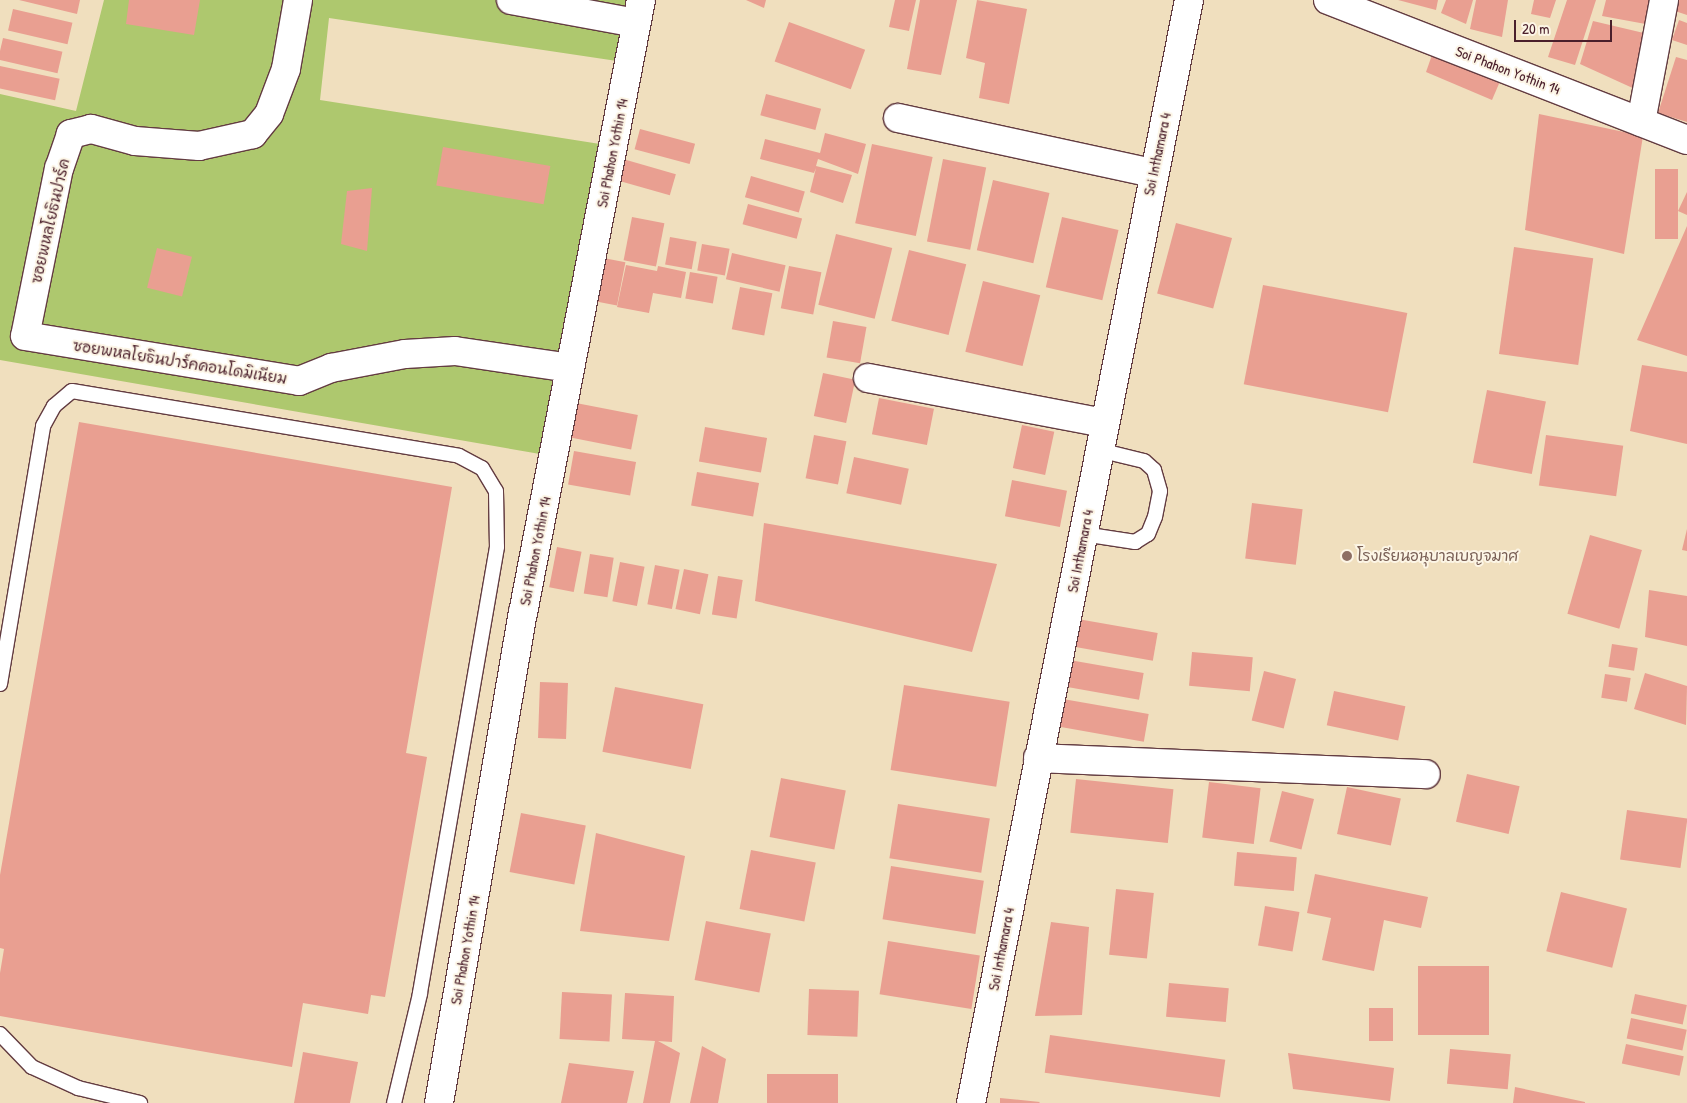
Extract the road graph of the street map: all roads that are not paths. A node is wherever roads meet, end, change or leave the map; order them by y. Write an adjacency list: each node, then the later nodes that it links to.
1 (298, 0): 11 (street, ซอยพหลโยธินปาร์ค)
2 (511, 0): 6 (street)
3 (1189, 0): 10 (street, Soi Inthamara 4)
4 (1328, 0): 8 (street, Soi Phahon Yothin 14)
5 (1664, 0): 8 (street)
6 (639, 12): 12 (street, Soi Phahon Yothin 14)
7 (898, 118): 10 (street)
8 (1641, 122): 9 (street, Soi Phahon Yothin 14)
9 (1687, 140)
10 (1153, 173): 14 (street, Soi Inthamara 4)
11 (25, 336): 12 (street, ซอยพหลโยธินปาร์คคอนโดมิเนียม)
12 (570, 368): 23 (street, Soi Phahon Yothin 14)
13 (868, 378): 14 (street)
14 (1105, 423): 15 (street, Soi Inthamara 4)
15 (1099, 450): 16 (street, Soi Inthamara 4); 16 (lane)
16 (1083, 534): 18 (street, Soi Inthamara 4)
17 (0, 684): 22 (lane)
18 (1038, 758): 19 (street); 24 (street, Soi Inthamara 4)
19 (1426, 774)
20 (0, 1034): 21 (lane)
21 (140, 1103)
22 (394, 1103)
23 (439, 1103)
24 (971, 1103)

